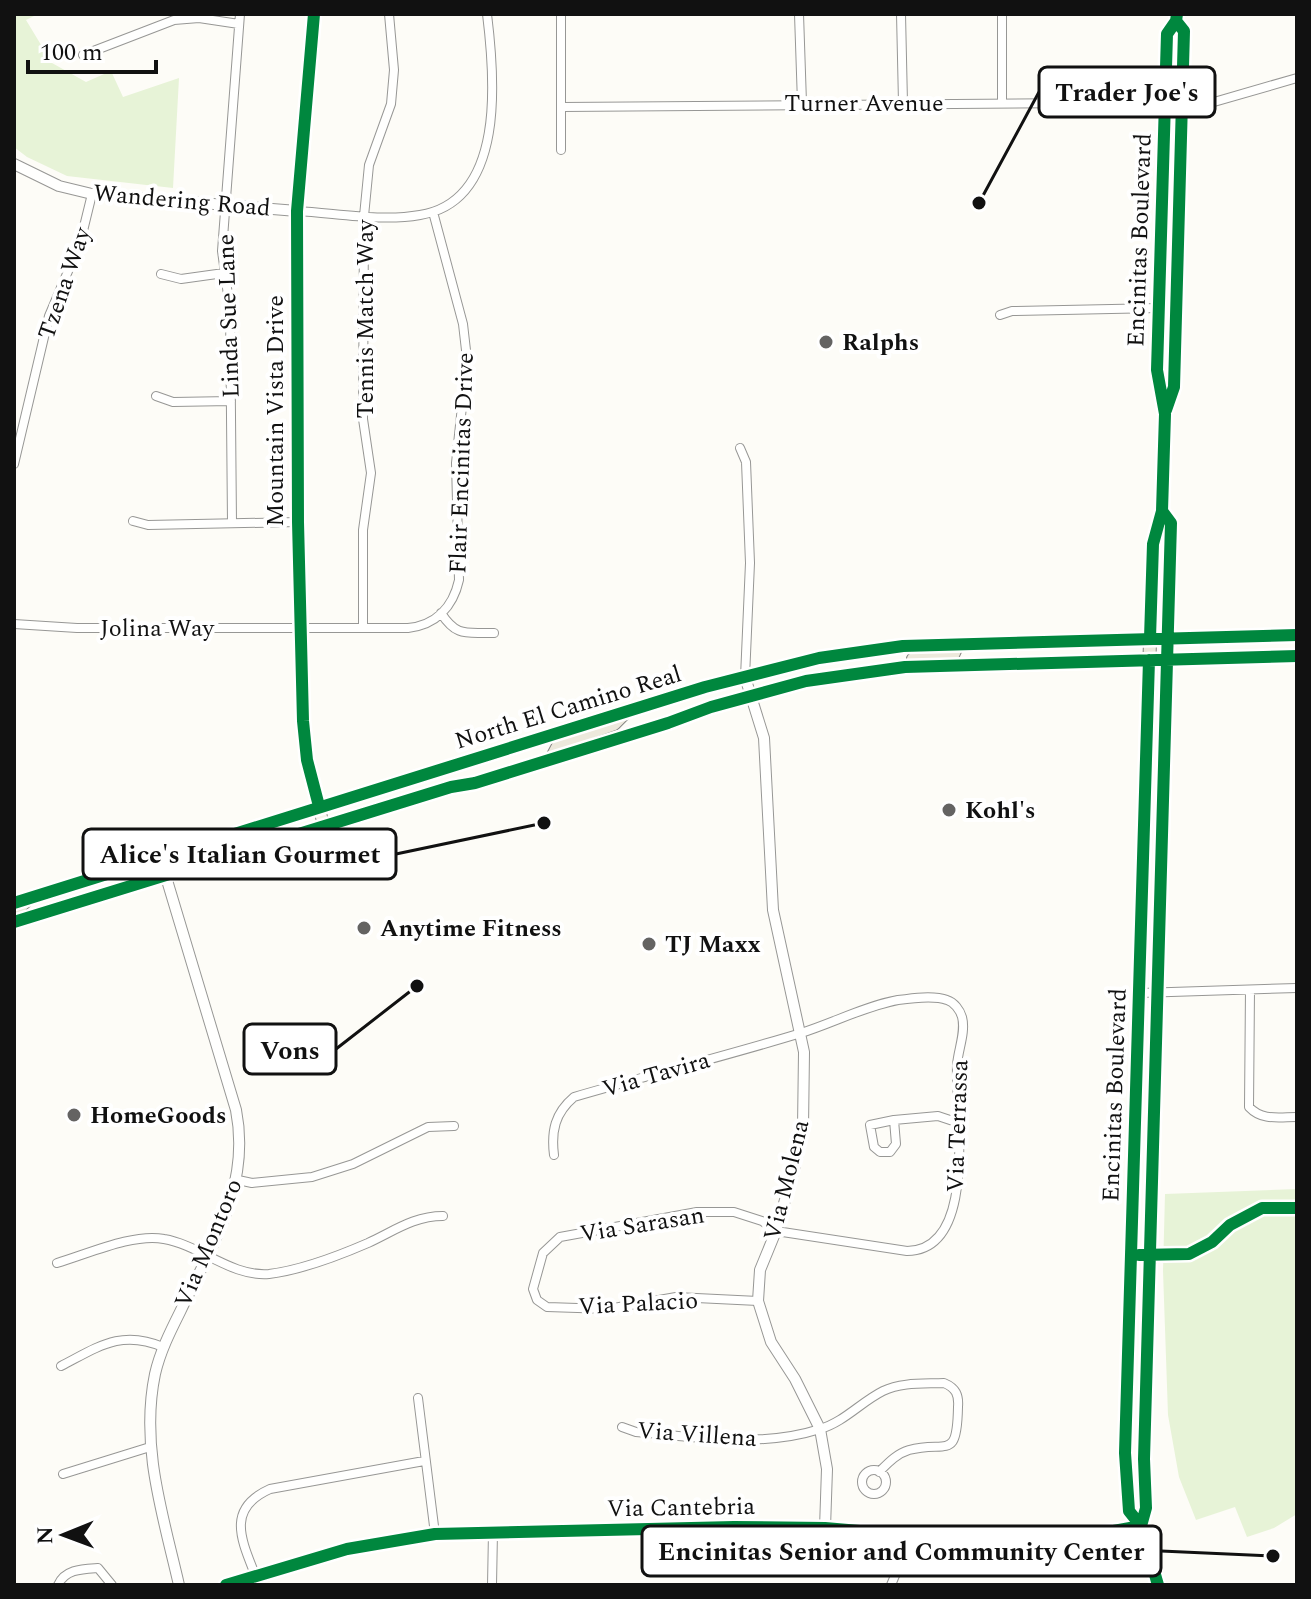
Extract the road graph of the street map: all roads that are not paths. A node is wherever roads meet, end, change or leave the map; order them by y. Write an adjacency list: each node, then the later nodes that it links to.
1 (240, 14): 10 (street, Linda Sue Lane)
2 (314, 14): 23 (main road, Mountain Vista Drive)
3 (389, 14): 25 (street, Tennis Match Way)
4 (487, 14): 24 (street)
5 (561, 14): 18 (street)
6 (799, 14): 15 (street)
7 (901, 14): 16 (street)
8 (1002, 14): 17 (street)
9 (1176, 18): 13 (main road, Encinitas Boulevard); 14 (main road, Encinitas Boulevard)
10 (239, 24): 11 (street); 22 (street, Linda Sue Lane)
11 (83, 55)
12 (1297, 78): 14 (street, Turner Avenue)
13 (1165, 102): 14 (street, Turner Avenue); 17 (street, Turner Avenue); 28 (main road, Encinitas Boulevard)
14 (1182, 102): 32 (main road, Encinitas Boulevard)
15 (802, 103): 16 (street, Turner Avenue); 18 (street, Turner Avenue)
16 (903, 103): 17 (street, Turner Avenue)
17 (1002, 103)
18 (562, 107): 19 (street)
19 (561, 150)
20 (15, 170): 21 (street, Wandering Road)
21 (92, 194): 22 (street, Wandering Road); 34 (street, Tzena Way)
22 (225, 204): 23 (street, Wandering Road); 26 (street, Linda Sue Lane)
23 (297, 211): 25 (street, Wandering Road); 37 (main road, Mountain Vista Drive)
24 (433, 212): 25 (street, Wandering Road); 39 (street, Flair Encinitas Drive)
25 (364, 216): 42 (street, Tennis Match Way)
26 (224, 273): 27 (street); 31 (street, Linda Sue Lane)
27 (161, 274)
28 (1159, 308): 29 (street); 32 (main road, Encinitas Boulevard)
29 (1000, 315)
30 (156, 396): 31 (street)
31 (231, 401): 38 (street, Linda Sue Lane)
32 (1165, 414): 35 (main road, Encinitas Boulevard)
33 (740, 448): 53 (street)
34 (14, 464)
35 (1162, 511): 45 (main road, Encinitas Boulevard); 46 (main road, Encinitas Boulevard)
36 (133, 521): 38 (street)
37 (298, 522): 38 (street); 41 (main road, Mountain Vista Drive)
38 (232, 523)
39 (441, 613): 42 (street); 43 (street)
40 (14, 624): 41 (street, Jolina Way)
41 (299, 627): 42 (street); 58 (main road, Mountain Vista Drive)
42 (363, 628)
43 (494, 633)
44 (1297, 635): 46 (main road, North El Camino Real)
45 (1150, 638): 46 (main road, North El Camino Real); 47 (main road, North El Camino Real); 50 (main road, Encinitas Boulevard)
46 (1168, 638): 51 (main road, Encinitas Boulevard)
47 (958, 644): 48 (main road, North El Camino Real); 52 (main road)
48 (877, 650): 53 (main road, North El Camino Real); 54 (main road)
49 (1297, 656): 51 (main road, North El Camino Real)
50 (1149, 660): 51 (main road, North El Camino Real); 52 (main road, North El Camino Real); 60 (main road, Encinitas Boulevard)
51 (1167, 660): 65 (main road, Encinitas Boulevard)
52 (905, 667): 54 (main road, North El Camino Real)
53 (745, 677): 55 (street, Via Molena); 56 (main road, North El Camino Real)
54 (792, 684): 55 (main road, North El Camino Real)
55 (751, 695): 57 (main road, North El Camino Real); 72 (street, Via Molena)
56 (626, 712): 57 (main road); 58 (main road, North El Camino Real)
57 (551, 759): 59 (main road, North El Camino Real)
58 (319, 806): 59 (main road, Mountain Vista Drive); 61 (main road, North El Camino Real)
59 (324, 827): 62 (main road, North El Camino Real)
60 (1143, 839): 65 (main road); 71 (main road, Encinitas Boulevard)
61 (160, 857): 62 (street, Via Montoro); 63 (main road, North El Camino Real)
62 (165, 874): 67 (main road, North El Camino Real); 78 (street, Via Montoro)
63 (29, 898): 64 (main road, North El Camino Real); 66 (main road)
64 (14, 903)
65 (1160, 908): 70 (main road, Encinitas Boulevard)
66 (14, 913)
67 (14, 922)
68 (1297, 988): 69 (street)
69 (1250, 990): 70 (street); 73 (street)
70 (1159, 992): 71 (street); 83 (main road, Encinitas Boulevard)
71 (1140, 993): 84 (main road, Encinitas Boulevard)
72 (802, 1033): 75 (street, Via Terrassa); 77 (street, Via Tavira); 81 (street, Via Molena)
73 (1297, 1117)
74 (894, 1120): 75 (street)
75 (959, 1123): 81 (street, Via Terrassa)
76 (454, 1126): 78 (street)
77 (554, 1155)
78 (238, 1180): 82 (street, Via Montoro)
79 (1297, 1208): 83 (street)
80 (443, 1216): 82 (street)
81 (776, 1231): 86 (street, Via Sarasan); 87 (street, Via Molena)
82 (207, 1255): 85 (street); 88 (street, Via Montoro)
83 (1150, 1255): 84 (street); 97 (main road, Encinitas Boulevard)
84 (1131, 1256): 97 (main road, Encinitas Boulevard)
85 (57, 1263)
86 (535, 1284): 87 (street, Via Palacio)
87 (758, 1301): 92 (street, Via Molena)
88 (163, 1347): 89 (street); 93 (street, Via Montoro)
89 (61, 1366)
90 (418, 1398): 94 (street)
91 (622, 1427): 92 (street, Via Villena)
92 (820, 1429): 95 (street, Via Villena); 98 (street, Via Molena)
93 (150, 1447): 96 (street); 105 (street, Via Montoro)
94 (424, 1461): 101 (street); 102 (street)
95 (879, 1472)
96 (63, 1474)
97 (1141, 1526): 100 (main road, Via Cantebria); 109 (main road, Encinitas Boulevard)
98 (825, 1528): 99 (main road, Via Cantebria); 100 (main road, Via Cantebria)
99 (493, 1532): 101 (main road, Via Cantebria); 107 (street)
100 (904, 1533): 108 (street)
101 (435, 1534): 102 (main road, Via Cantebria)
102 (256, 1577): 106 (main road, Via Cantebria)
103 (58, 1585): 104 (street)
104 (112, 1585)
105 (179, 1585)
106 (226, 1585)
107 (492, 1585)
108 (891, 1585)
109 (1158, 1585)

